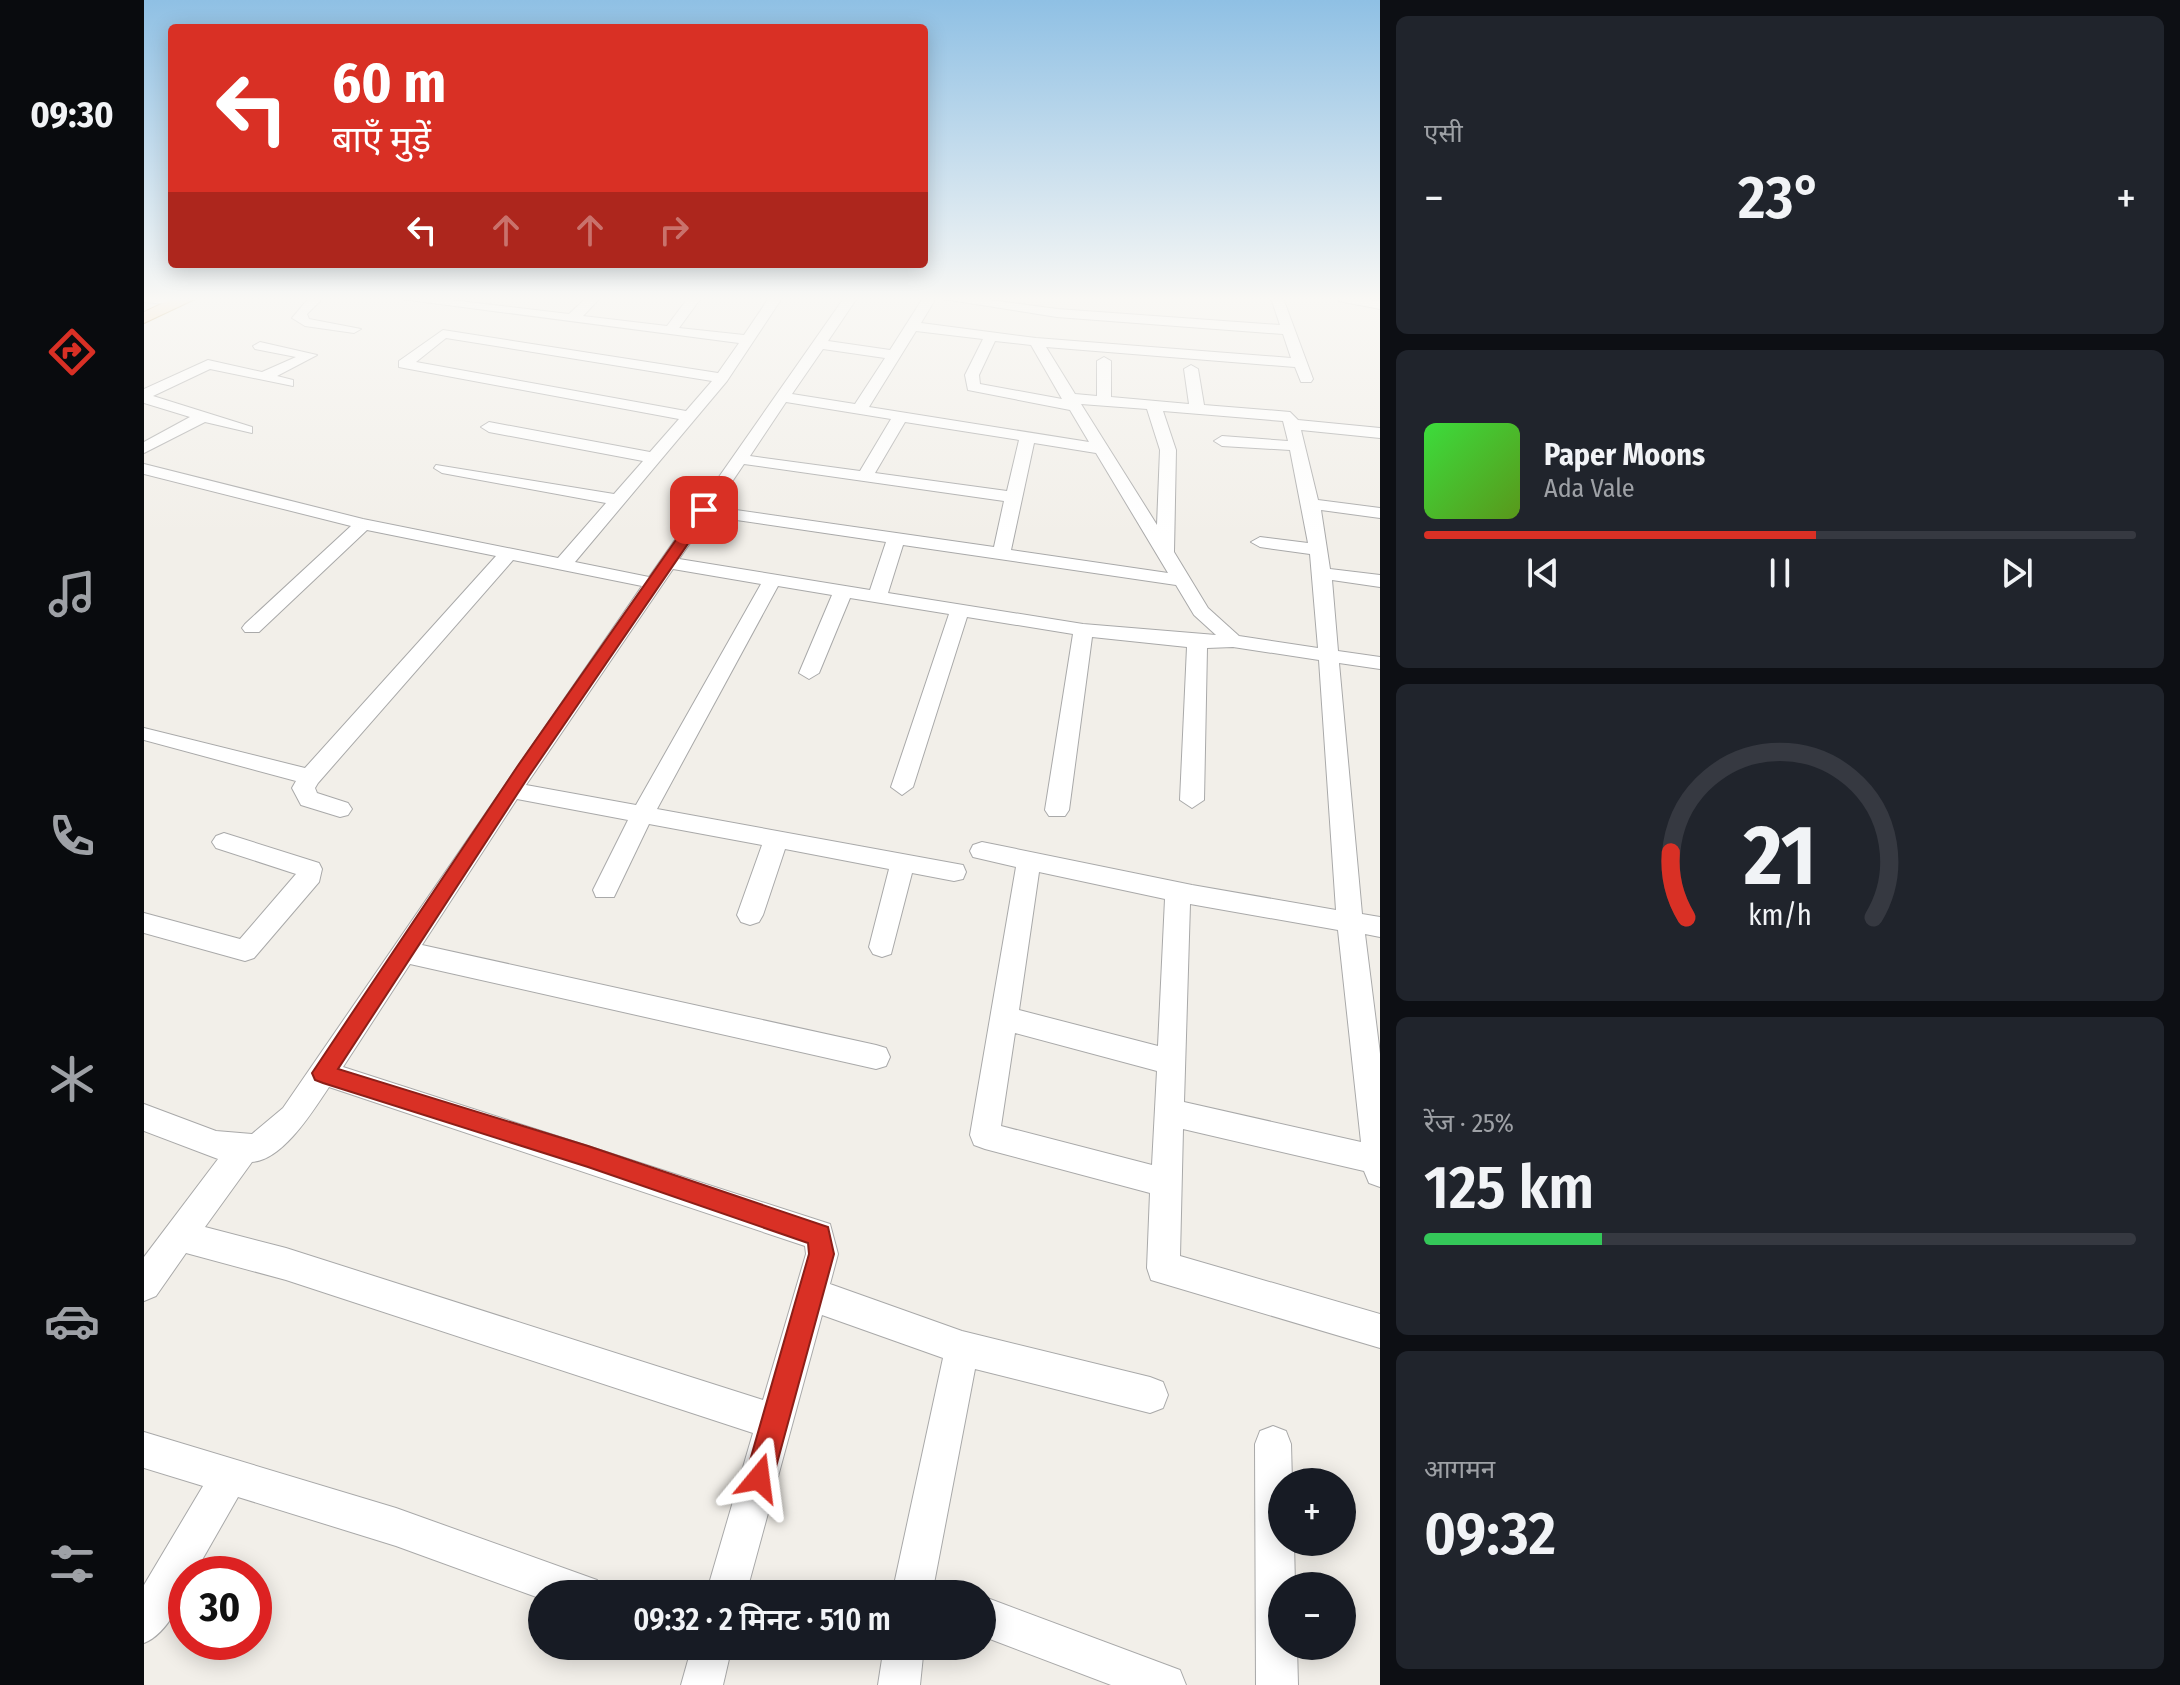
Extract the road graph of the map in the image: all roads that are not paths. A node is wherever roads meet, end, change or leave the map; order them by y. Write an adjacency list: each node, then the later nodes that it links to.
1 (183, 377): 13 (street)
2 (264, 377): 12 (street)
3 (473, 377): 21 (street)
4 (713, 377): 11 (street)
5 (796, 377): 14 (street)
6 (880, 377): 19 (street)
7 (972, 377): 16 (street)
8 (1057, 377): 16 (street)
9 (1104, 377): 15 (street)
10 (1192, 377): 18 (street)
11 (722, 378): 21 (street)
12 (288, 383)
13 (144, 396): 20 (street)
14 (782, 397): 19 (street); 33 (street)
15 (1104, 400): 16 (street); 17 (street)
16 (1072, 402): 31 (street)
17 (1154, 406): 18 (street); 48 (street)
18 (1197, 407): 23 (street)
19 (860, 409): 22 (street)
20 (204, 416): 25 (street); 30 (street)
21 (690, 416): 32 (street)
22 (900, 417): 27 (street); 36 (street)
23 (1292, 424): 26 (street); 29 (street)
24 (489, 427): 32 (street)
25 (247, 430)
26 (1380, 433)
27 (1027, 438): 31 (street); 37 (street)
28 (1222, 441): 29 (street)
29 (1294, 446): 39 (street)
30 (144, 448)
31 (1103, 449): 48 (street)
32 (654, 458): 38 (street)
33 (740, 459): 36 (street); 40 (street)
34 (442, 468): 38 (street)
35 (146, 472): 42 (street)
36 (865, 476): 37 (street)
37 (1014, 497): 47 (street)
38 (618, 500): 50 (street)
39 (1311, 504): 41 (street); 45 (street)
40 (704, 510): 43 (street); 49 (street)
41 (1380, 513)
42 (363, 524): 46 (street); 59 (street)
43 (896, 539): 47 (street); 57 (street)
44 (1260, 542): 45 (street)
45 (1317, 550): 51 (street)
46 (510, 552): 50 (street); 67 (street)
47 (1001, 554): 53 (street)
48 (1165, 555): 53 (street)
49 (668, 563): 52 (street); 55 (street)
50 (563, 564): 55 (street)
51 (1322, 573): 54 (street); 63 (street)
52 (772, 580): 56 (street); 73 (street)
53 (1181, 580): 61 (street)
54 (1380, 581)
55 (653, 583): 69 (street)
56 (843, 591): 57 (street); 65 (street)
57 (878, 596): 58 (street)
58 (960, 610): 60 (street); 68 (street)
59 (252, 628)
60 (1083, 630): 62 (street); 72 (street)
61 (1233, 641): 62 (street); 63 (street)
62 (1197, 642): 70 (street)
63 (1326, 655): 64 (street); 83 (street)
64 (1380, 663)
65 (809, 673)
66 (148, 734): 67 (street)
67 (310, 777): 71 (street)
68 (902, 787)
69 (511, 790): 73 (street); 87 (street)
70 (1192, 800)
71 (340, 809)
72 (1057, 810)
73 (643, 813): 74 (street); 80 (street)
74 (777, 838): 78 (street); 82 (street)
75 (224, 842): 84 (street)
76 (982, 851): 77 (street)
77 (1029, 860): 81 (street); 88 (street)
78 (903, 862): 79 (street); 86 (street)
79 (954, 872)
80 (605, 890)
81 (1178, 892): 83 (street); 90 (street)
82 (750, 915)
83 (1350, 921): 85 (street); 95 (street)
84 (144, 923)
85 (1380, 927)
86 (882, 947)
87 (404, 952): 89 (street); 91 (street)
88 (1004, 1018): 90 (street); 96 (street)
89 (876, 1057)
90 (1171, 1062): 92 (street)
91 (323, 1073): 94 (street); 99 (street)
92 (1169, 1112): 95 (street); 96 (street)
93 (144, 1117): 94 (street)
94 (245, 1147): 97 (street)
95 (1379, 1166)
96 (1166, 1183): 100 (street)
97 (180, 1236): 98 (street); 103 (street)
98 (144, 1284)
99 (810, 1294): 101 (street); 103 (street)
100 (1380, 1331)
101 (962, 1348): 102 (street); 109 (street)
102 (1150, 1395)
103 (775, 1422): 108 (street)
104 (1273, 1444): 117 (street)
105 (144, 1450): 106 (street)
106 (229, 1478): 107 (street); 111 (street)
107 (544, 1580)
108 (730, 1580)
109 (917, 1580)
110 (996, 1621): 116 (street)
111 (144, 1623)
112 (708, 1660): 114 (street)
113 (902, 1660): 115 (street)
114 (702, 1685)
115 (899, 1685)
116 (1165, 1685)
117 (1277, 1685)

